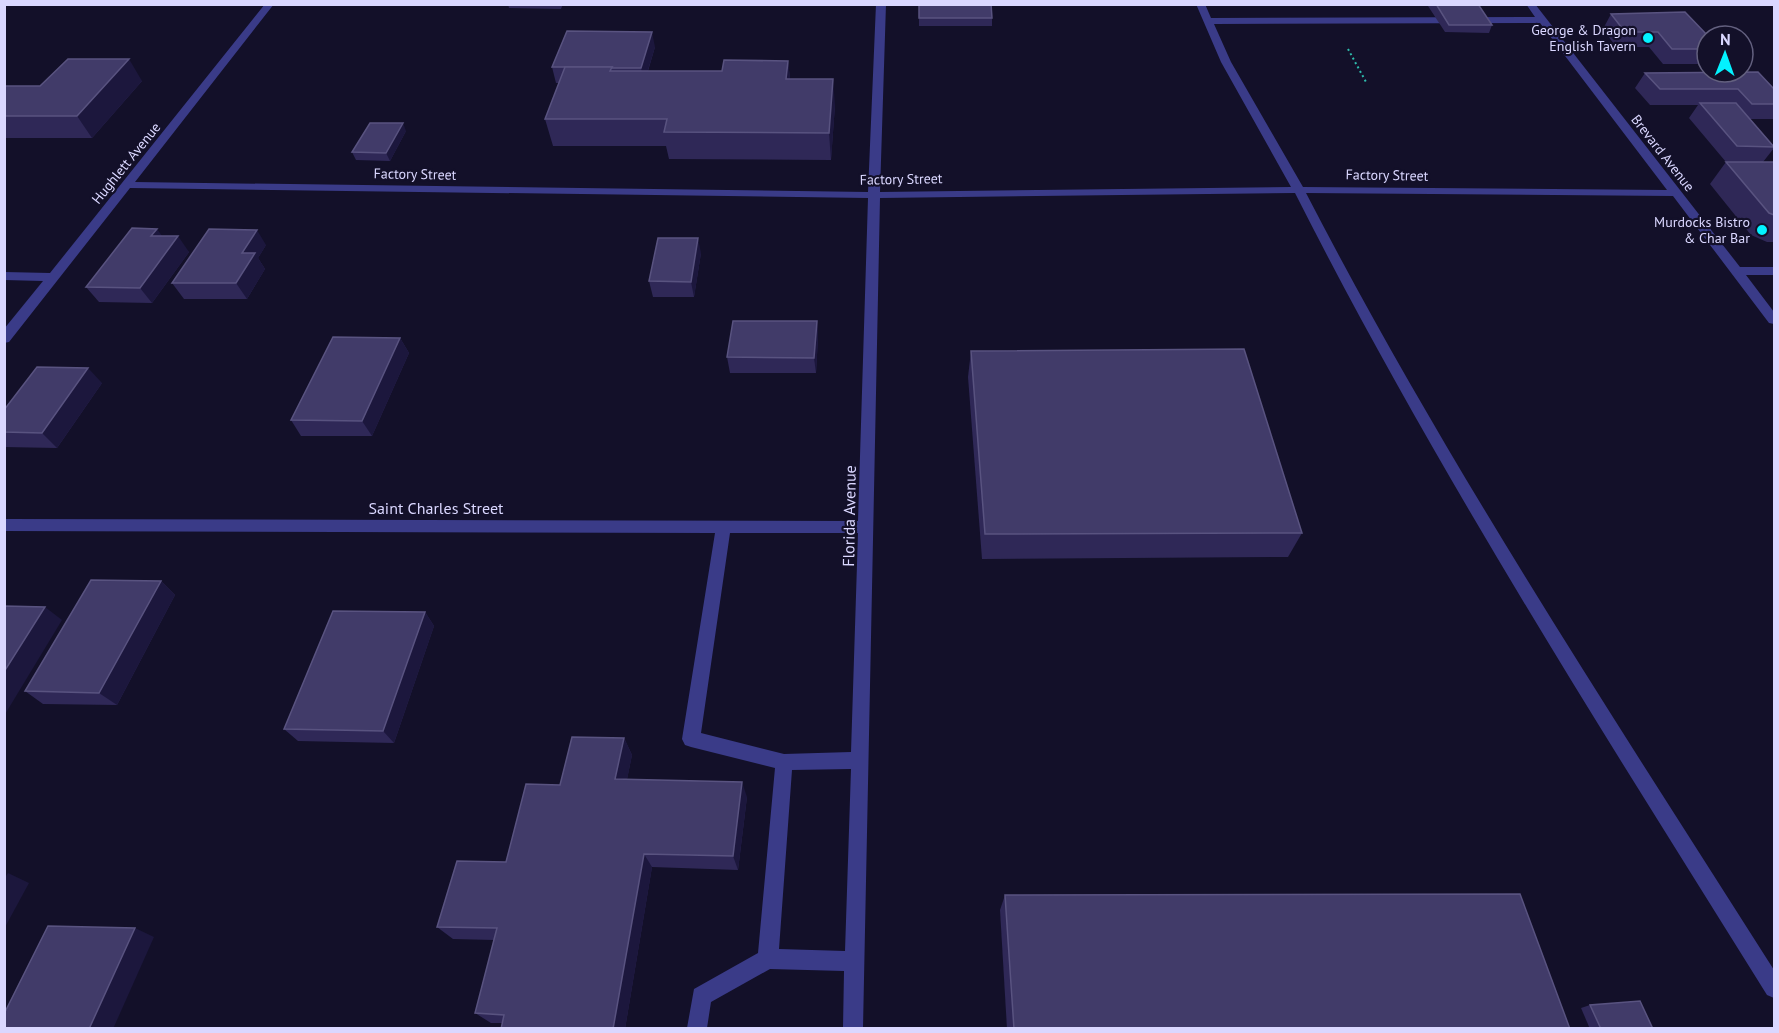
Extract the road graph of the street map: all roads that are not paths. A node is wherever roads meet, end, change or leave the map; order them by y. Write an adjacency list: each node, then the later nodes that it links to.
1 (270, 4): 7 (street, Hughlett Avenue)
2 (881, 4): 10 (street, Florida Avenue)
3 (1200, 4): 6 (street)
4 (1530, 4): 5 (street, Brevard Avenue)
5 (1542, 20): 6 (street); 9 (street, Brevard Avenue)
6 (1208, 21): 8 (street)
7 (127, 185): 10 (street, Factory Street); 14 (street, Hughlett Avenue)
8 (1299, 190): 9 (street, Factory Street); 10 (street, Factory Street); 24 (street)
9 (1675, 193): 11 (street, Brevard Avenue)
10 (874, 195): 19 (street, Florida Avenue)
11 (1737, 271): 12 (street); 15 (street, Brevard Avenue)
12 (1774, 271)
13 (4, 276): 14 (street)
14 (54, 277): 16 (street, Hughlett Avenue)
15 (1774, 320)
16 (4, 339)
17 (4, 525): 18 (street, Saint Charles Street)
18 (723, 527): 19 (street, Saint Charles Street); 21 (street)
19 (867, 527): 20 (street, Florida Avenue)
20 (861, 760): 21 (street); 23 (street, Florida Avenue)
21 (784, 762): 22 (street)
22 (768, 959): 23 (street); 25 (street)
23 (855, 960): 26 (street, Florida Avenue)
24 (1774, 988)
25 (698, 1029)
26 (853, 1029)

